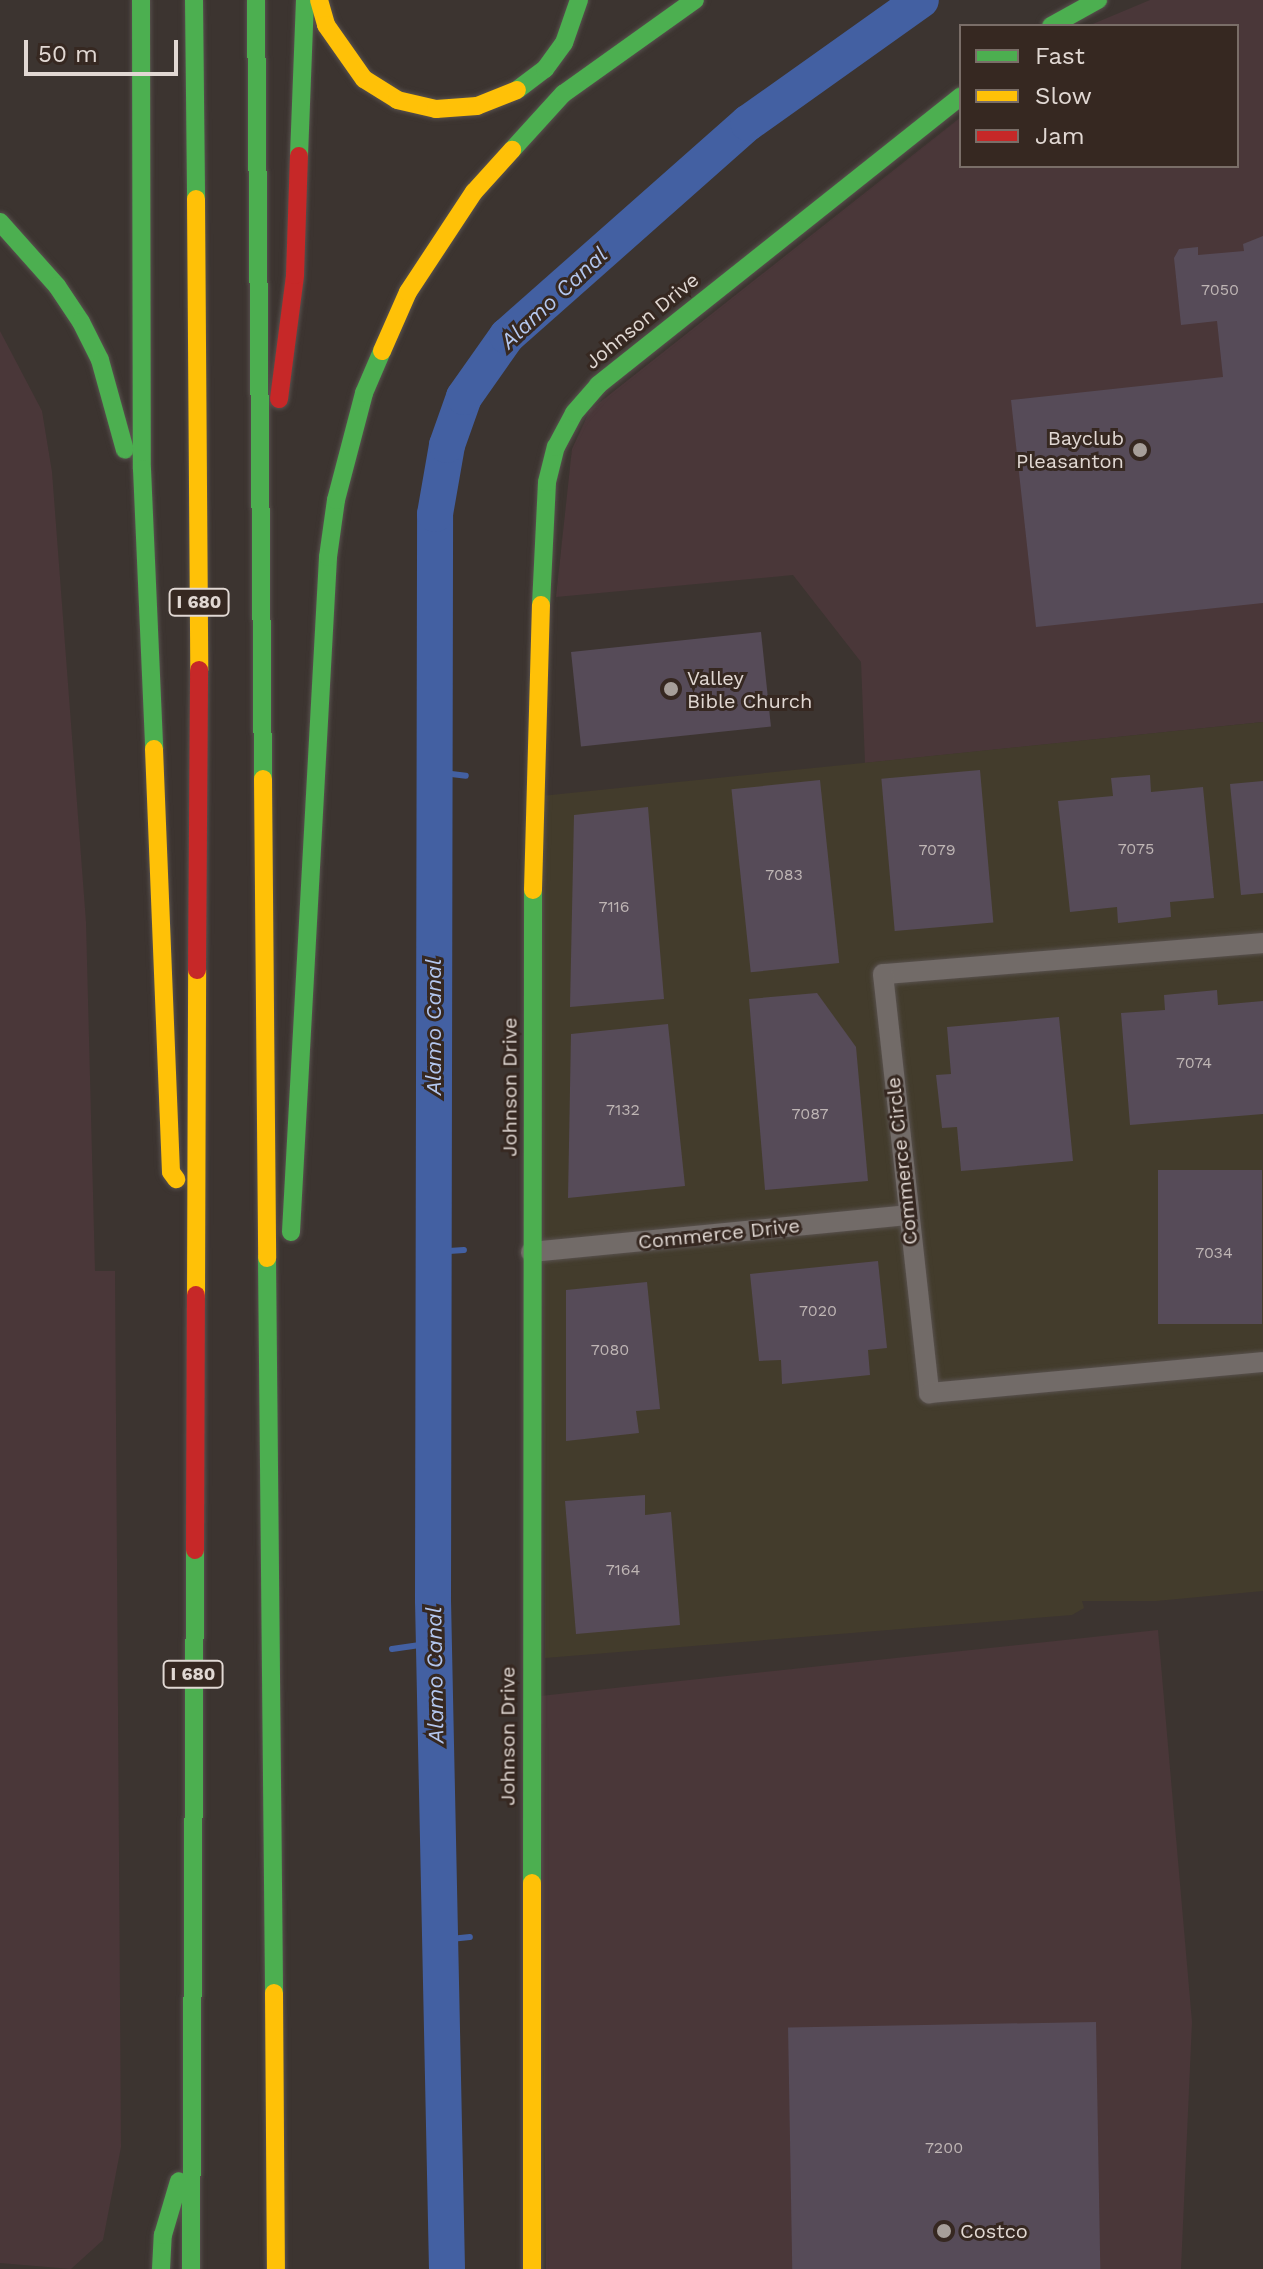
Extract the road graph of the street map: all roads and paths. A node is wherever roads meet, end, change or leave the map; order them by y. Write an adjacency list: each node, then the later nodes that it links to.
1 (141, 0): 13 (main road)
2 (194, 0): 15 (main road, I 680)
3 (256, 0): 12 (main road)
4 (305, 0): 12 (main road)
5 (319, 0): 6 (main road)
6 (579, 0)
7 (695, 0): 18 (main road)
8 (1098, 0): 9 (main road)
9 (1055, 24)
10 (959, 98): 17 (main road, Johnson Drive)
11 (0, 222): 13 (main road)
12 (261, 445): 20 (main road)
13 (149, 667): 15 (main road)
14 (1263, 943): 16 (street, Commerce Circle)
15 (195, 1204): 22 (main road, I 680)
16 (907, 1215): 17 (street, Commerce Drive); 21 (street, Commerce Circle)
17 (531, 1252): 26 (main road, Johnson Drive)
18 (290, 1256)
19 (288, 1288): 20 (main road)
20 (269, 1340): 25 (main road)
21 (1263, 1362)
22 (190, 2144): 23 (main road); 24 (main road, I 680)
23 (161, 2269)
24 (191, 2269)
25 (276, 2269)
26 (532, 2269)

